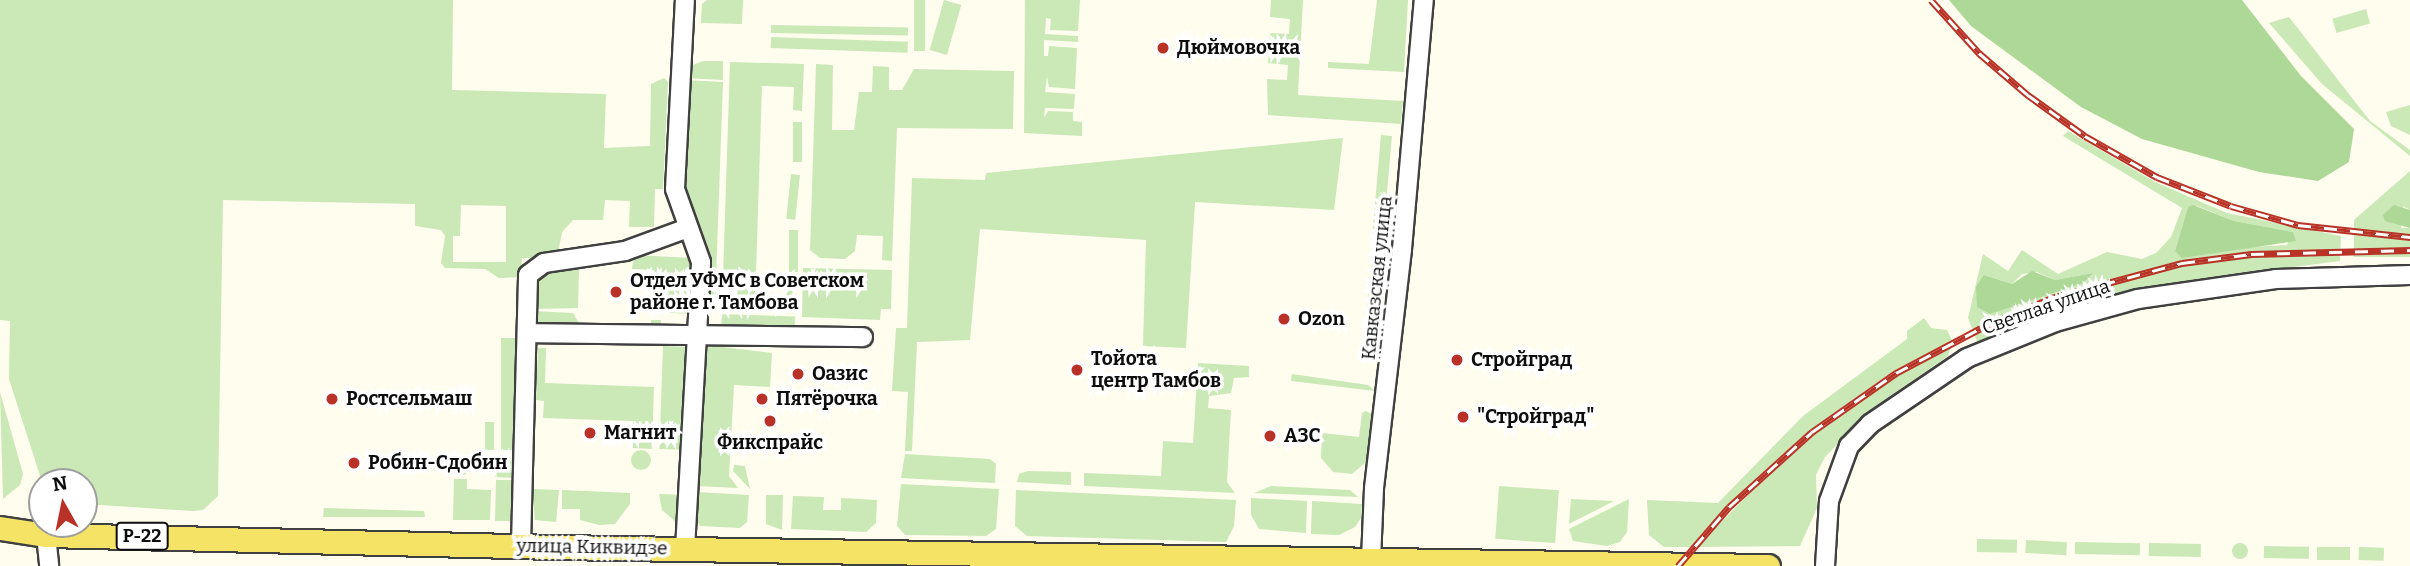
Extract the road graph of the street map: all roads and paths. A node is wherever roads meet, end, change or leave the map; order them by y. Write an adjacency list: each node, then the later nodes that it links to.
1 (685, 0): 3 (street)
2 (1424, 0): 16 (street, Кавказская улица)
3 (688, 228): 5 (street); 6 (street)
4 (2410, 275): 20 (street, Светлая улица)
5 (527, 333): 6 (street); 14 (street)
6 (699, 333): 7 (street); 15 (street)
7 (863, 337)
8 (0, 528): 9 (main road, Р-22)
9 (28, 532)
10 (98, 535): 14 (main road, улица Киквидзе / Р-22)
11 (28, 537): 13 (main road, Р-22)
12 (46, 538): 18 (street)
13 (0, 542)
14 (521, 545): 15 (main road, улица Киквидзе / Р-22)
15 (685, 549): 16 (main road, улица Киквидзе / Р-22)
16 (1371, 560): 17 (main road, улица Киквидзе / Р-22)
17 (1718, 565): 19 (main road, улица Киквидзе / Р-22)
18 (49, 566)
19 (1768, 566)
20 (1825, 566)

